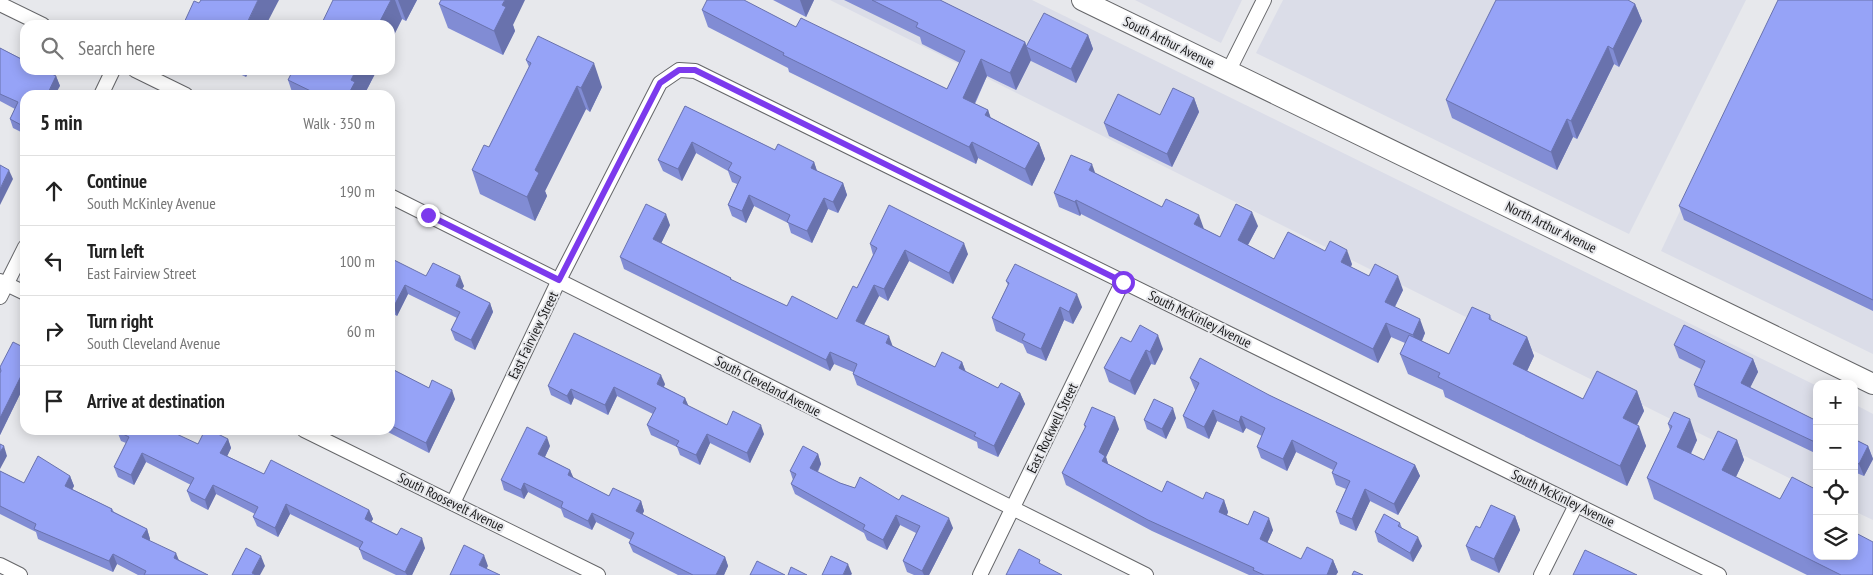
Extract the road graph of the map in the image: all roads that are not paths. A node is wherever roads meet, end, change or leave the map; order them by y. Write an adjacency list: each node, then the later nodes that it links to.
1 (1082, 0): 6 (street, South Arthur Avenue)
2 (1264, 0): 6 (street)
3 (0, 4): 4 (street)
4 (33, 20)
5 (679, 70): 13 (street, East Fairview Street); 14 (street, South McKinley Avenue)
6 (1228, 72): 17 (street, North Arthur Avenue)
7 (111, 75): 9 (street)
8 (145, 75): 10 (street)
9 (103, 90)
10 (176, 90)
11 (395, 198): 13 (street, South Cleveland Avenue)
12 (20, 256): 15 (street)
13 (559, 280): 19 (street, East Fairview Street); 21 (street, South Cleveland Avenue)
14 (1123, 282): 20 (street, South McKinley Avenue); 21 (street, East Rockwell Street)
15 (2, 287): 16 (street)
16 (20, 292)
17 (1873, 384)
18 (314, 435): 19 (street, South Roosevelt Avenue)
19 (452, 502): 24 (street, South Roosevelt Avenue)
20 (1576, 505): 27 (street); 28 (street, South McKinley Avenue)
21 (1012, 509): 25 (street, East Rockwell Street); 26 (street, South Cleveland Avenue)
22 (0, 565): 23 (street)
23 (20, 575)
24 (598, 575)
25 (980, 575)
26 (1146, 575)
27 (1541, 575)
28 (1719, 575)

